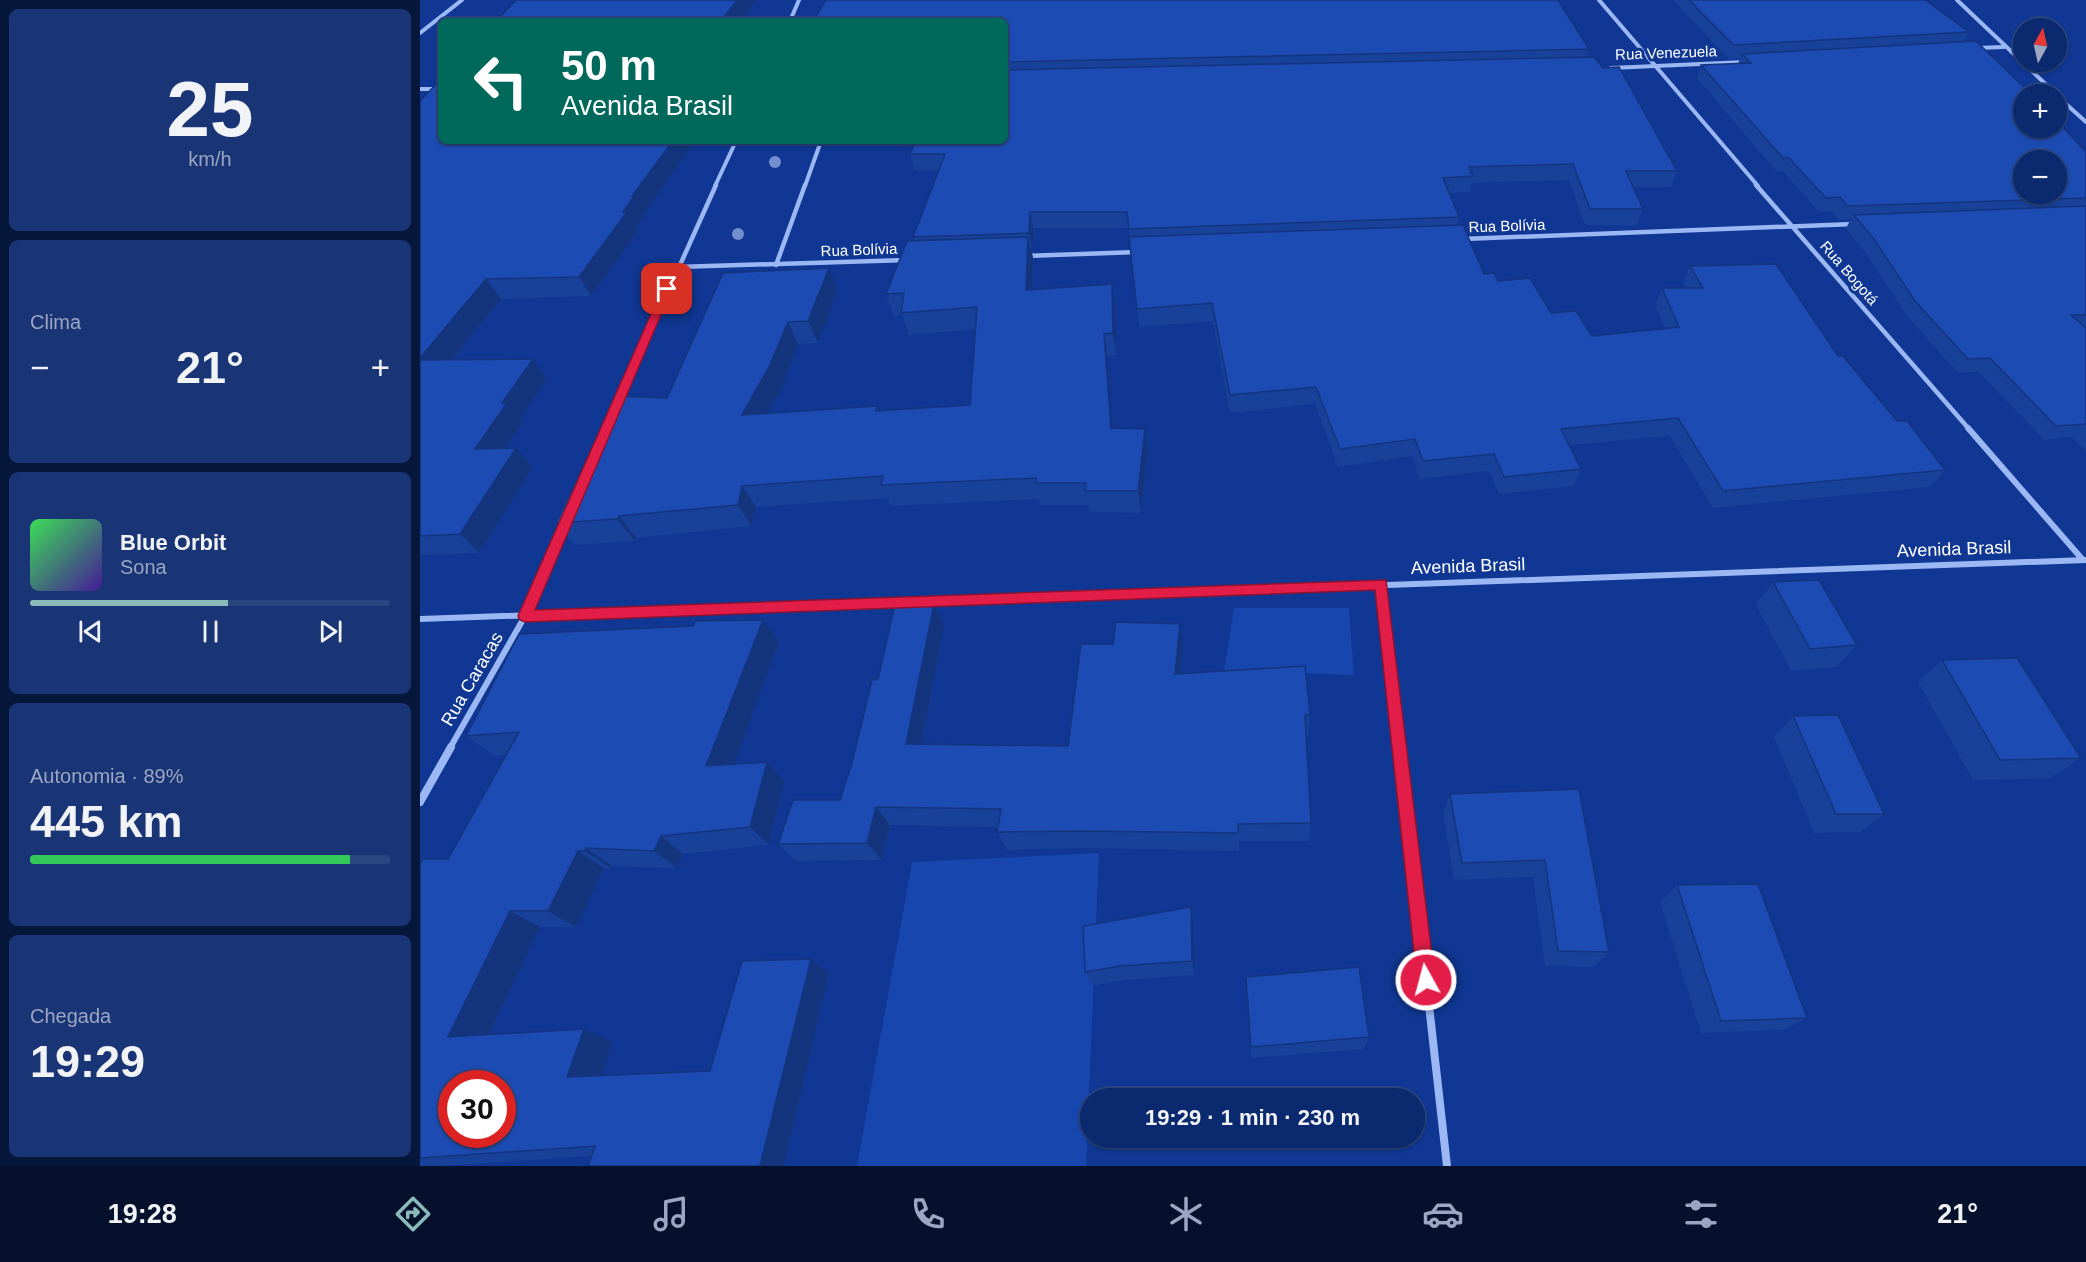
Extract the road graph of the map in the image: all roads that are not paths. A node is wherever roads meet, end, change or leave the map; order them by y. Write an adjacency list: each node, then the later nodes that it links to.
1 (462, 0): 5 (street)
2 (799, 0): 6 (street)
3 (1599, 0): 12 (street, Rua Bogotá)
4 (1957, 0): 9 (street)
5 (439, 18)
6 (791, 18)
7 (438, 19): 8 (street)
8 (420, 33)
9 (2004, 47): 10 (street); 14 (street)
10 (1969, 49)
11 (1748, 62): 12 (street, Rua Venezuela)
12 (1654, 67): 13 (street, Rua Venezuela); 24 (street, Rua Bogotá)
13 (1608, 68)
14 (2045, 84)
15 (438, 87): 16 (street)
16 (420, 89)
17 (438, 89): 18 (street)
18 (431, 95)
19 (2067, 104): 20 (street)
20 (2086, 122)
21 (735, 144): 30 (street)
22 (820, 144): 29 (street)
23 (1864, 224): 24 (street, Rua Bolívia)
24 (1793, 227): 25 (street, Rua Bolívia); 33 (street, Rua Bogotá)
25 (1458, 239)
26 (1147, 251): 27 (street)
27 (1016, 256)
28 (908, 260): 29 (street, Rua Bolívia)
29 (776, 265): 30 (street, Rua Bolívia)
30 (677, 267): 31 (street)
31 (615, 409)
32 (568, 518): 35 (street, Rua Caracas)
33 (2084, 560): 34 (street, Avenida Brasil)
34 (1382, 584): 35 (street, Avenida Brasil); 38 (street)
35 (525, 616): 36 (street, Avenida Brasil); 37 (street, Rua Caracas)
36 (420, 619)
37 (420, 802)
38 (1447, 1166)

